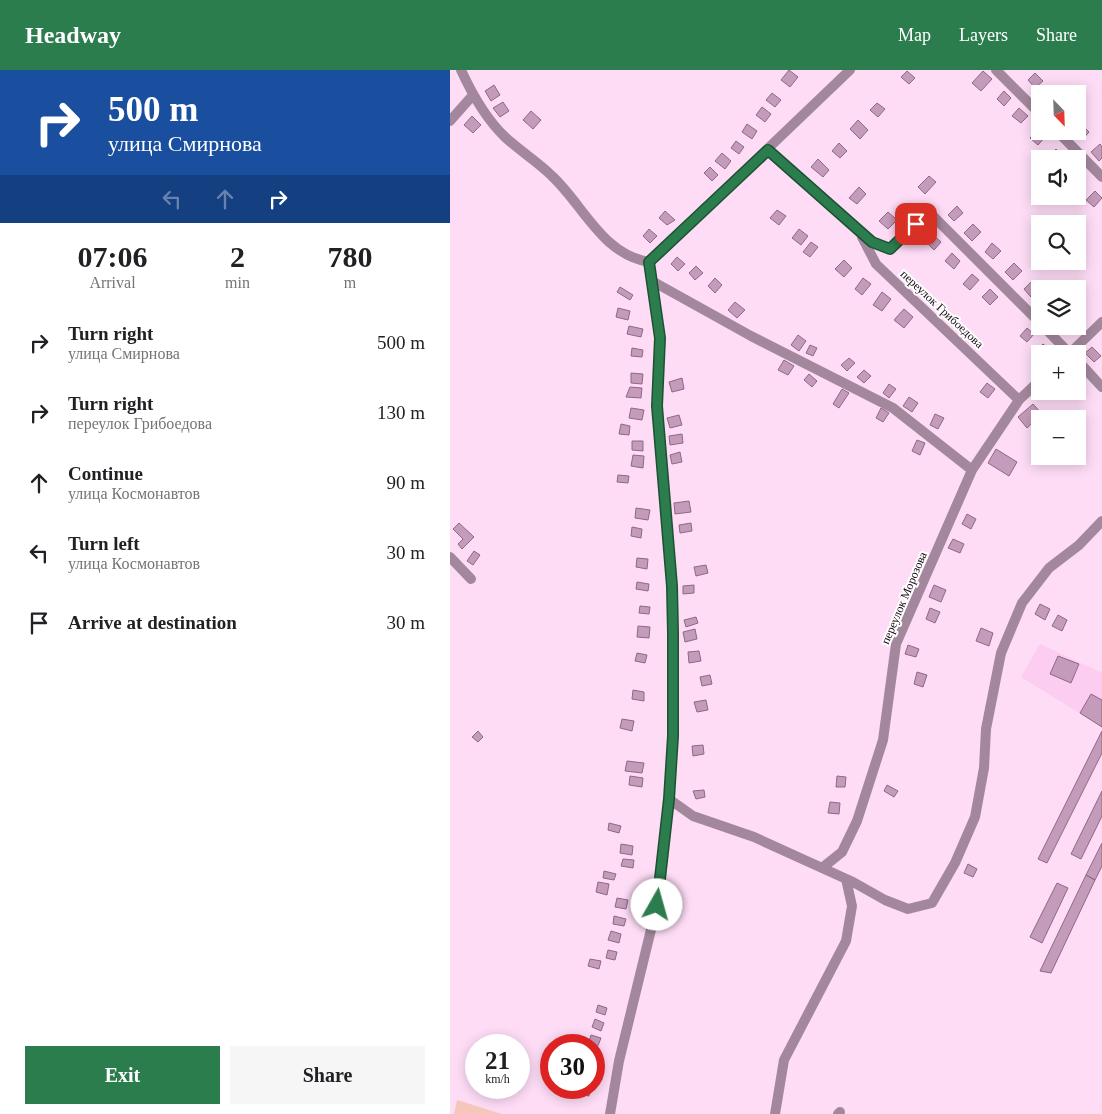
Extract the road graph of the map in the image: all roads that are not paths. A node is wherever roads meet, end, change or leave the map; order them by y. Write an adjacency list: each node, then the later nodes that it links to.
1 (461, 70): 4 (street)
2 (850, 70): 8 (street)
3 (996, 70): 5 (street)
4 (472, 95): 6 (street); 11 (street)
5 (1031, 105)
6 (450, 121)
7 (1066, 140): 9 (street)
8 (768, 150): 10 (street, переулок Грибоедова); 11 (street)
9 (1102, 177)
10 (860, 232): 13 (street); 21 (street, переулок Грибоедова)
11 (649, 262): 12 (street)
12 (652, 281): 22 (street); 26 (street)
13 (1031, 314)
14 (1102, 322): 17 (street)
15 (1052, 335): 16 (street)
16 (1061, 345)
17 (1079, 345)
18 (1086, 370): 19 (street)
19 (1102, 387)
20 (1031, 389): 21 (street, переулок Морозова)
21 (1019, 400): 22 (street, переулок Морозова)
22 (972, 470): 27 (street, переулок Морозова)
23 (1102, 521): 28 (street)
24 (450, 557): 25 (street)
25 (471, 579)
26 (669, 799): 27 (street); 29 (street)
27 (822, 868): 28 (street)
28 (846, 879): 30 (street)
29 (610, 1114)
30 (775, 1114)

